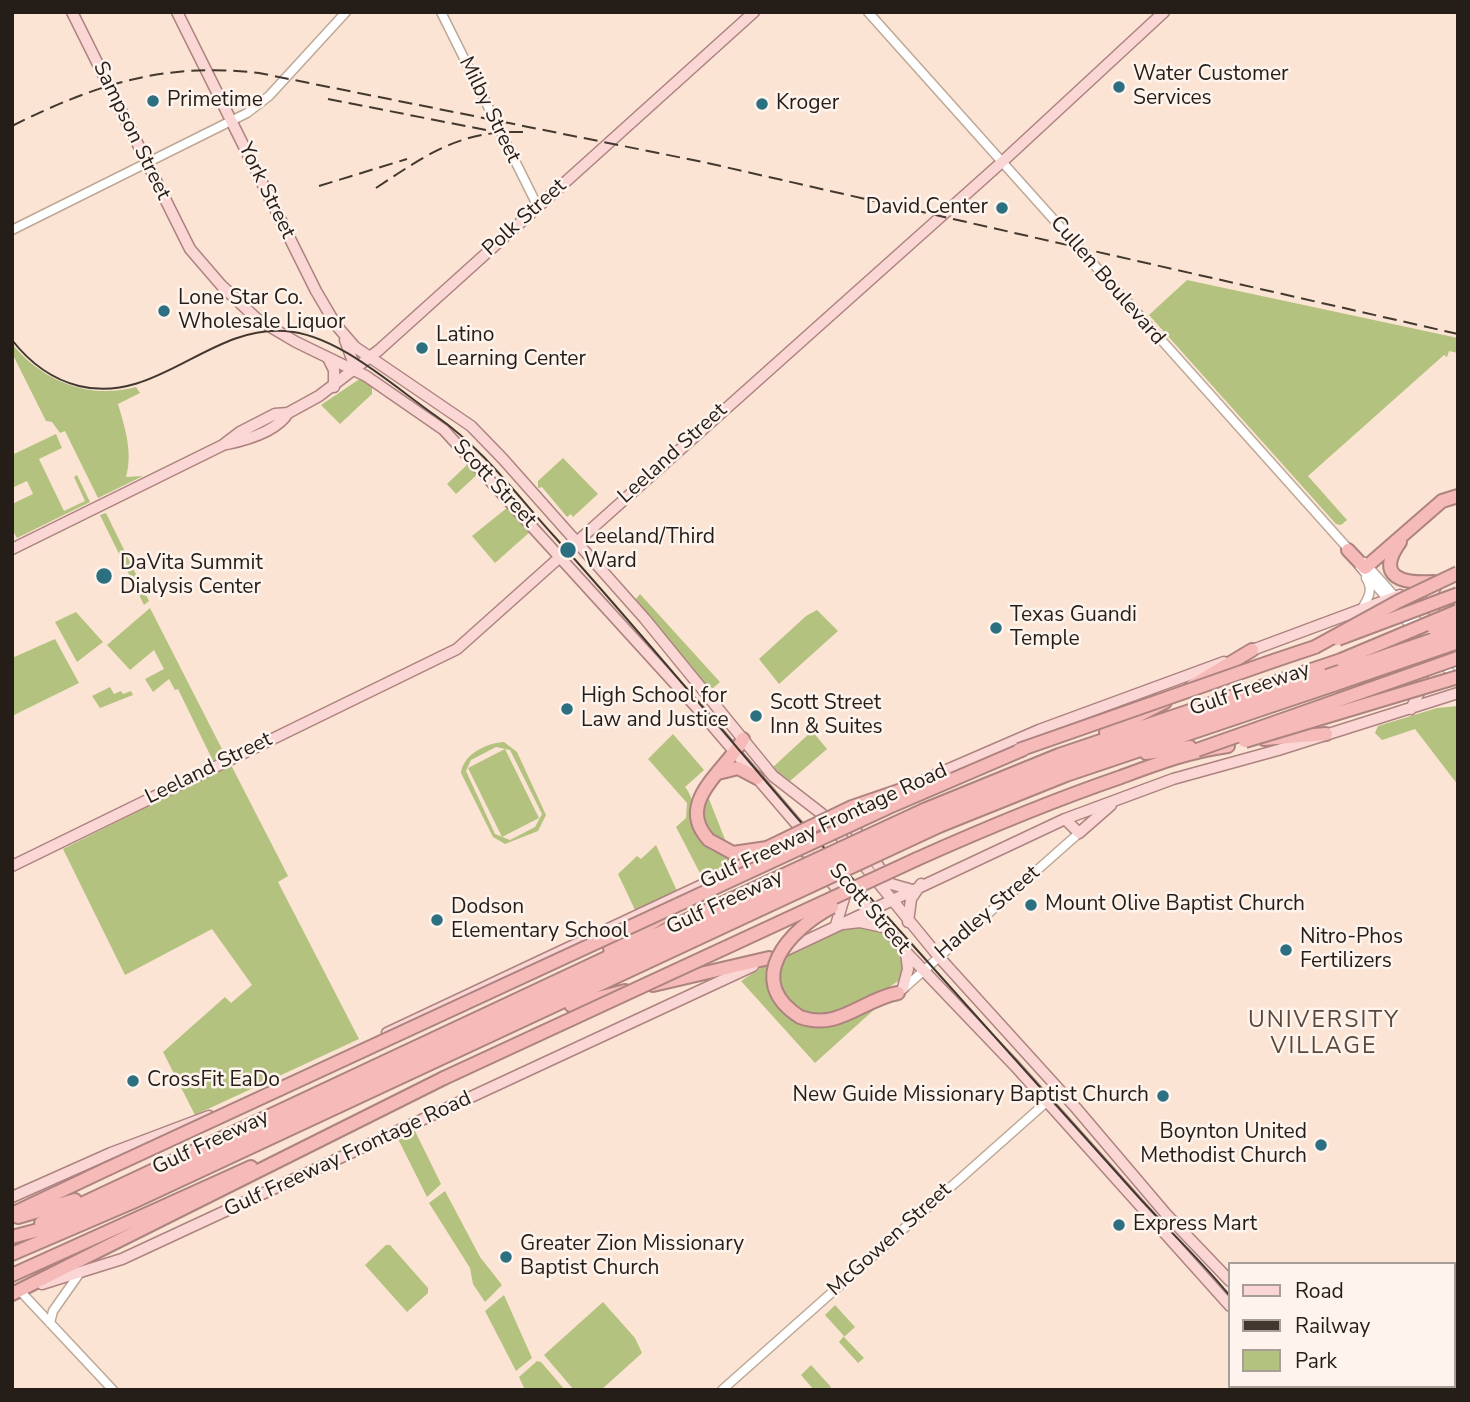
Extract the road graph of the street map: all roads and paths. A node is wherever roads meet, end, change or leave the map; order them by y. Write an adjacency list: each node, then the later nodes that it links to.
1 (72, 12): 10 (main road, Sampson Street)
2 (177, 12): 8 (main road, York Street)
3 (346, 12): 8 (street)
4 (441, 12): 11 (street, Milby Street)
5 (754, 12): 11 (main road, Polk Street)
6 (868, 12): 9 (street, Cullen Boulevard)
7 (1164, 12): 9 (main road, Leeland Street)
8 (232, 121): 10 (street); 14 (main road, York Street)
9 (1002, 162): 21 (main road, Leeland Street); 23 (street, Cullen Boulevard)
10 (147, 163): 12 (street); 13 (main road, Sampson Street)
11 (538, 207): 15 (main road, Polk Street)
12 (12, 230)
13 (190, 248): 16 (main road, Scott Street)
14 (341, 330): 15 (main road, York Street); 17 (main road)
15 (372, 356): 17 (main road, Polk Street); 21 (main road, Scott Street)
16 (327, 357): 17 (main road, Scott Street); 18 (main road)
17 (356, 370): 18 (main road, Polk Street); 24 (main road, Scott Street)
18 (334, 387): 22 (main road, Polk Street)
19 (1458, 496): 20 (highway)
20 (1406, 533): 25 (highway); 27 (highway)
21 (576, 542): 24 (main road, Leeland Street); 47 (main road, Scott Street)
22 (12, 549)
23 (1349, 553): 25 (highway); 29 (street, Cullen Boulevard); 32 (street)
24 (560, 556): 50 (main road, Scott Street); 66 (main road, Leeland Street)
25 (1368, 565): 29 (street, Cullen Boulevard)
26 (1458, 573): 27 (main road, Gulf Freeway Frontage Road); 37 (highway, bridge)
27 (1438, 580): 29 (main road, Gulf Freeway Frontage Road); 36 (main road)
28 (1458, 594): 33 (highway, bridge)
29 (1392, 598): 32 (main road, Gulf Freeway Frontage Road); 41 (street, Cullen Boulevard); 43 (street, Cullen Boulevard)
30 (1458, 601): 33 (highway)
31 (1458, 611): 40 (highway, bridge)
32 (1359, 612): 38 (main road, Gulf Freeway Frontage Road); 45 (main road)
33 (1410, 614): 37 (highway, bridge)
34 (1458, 621): 40 (highway, Gulf Freeway, bridge)
35 (1458, 631): 42 (highway, Gulf Freeway, bridge)
36 (1458, 643): 42 (highway, Gulf Freeway, bridge)
37 (1315, 647): 48 (highway, bridge)
38 (1252, 650): 51 (highway); 55 (main road, Gulf Freeway Frontage Road)
39 (1458, 658): 49 (highway, bridge)
40 (1341, 660): 42 (highway, Gulf Freeway)
41 (1458, 667)
42 (1325, 676): 51 (highway, Gulf Freeway); 52 (highway, Gulf Freeway); 58 (highway, Gulf Freeway)
43 (1458, 679): 49 (highway, bridge)
44 (1458, 692): 45 (main road, Gulf Freeway Frontage Road)
45 (1411, 709): 46 (main road, Gulf Freeway Frontage Road)
46 (1326, 734): 52 (highway); 56 (main road, Gulf Freeway Frontage Road)
47 (743, 739): 50 (highway); 60 (main road, Scott Street)
48 (1024, 749): 53 (highway, bridge); 89 (highway, bridge)
49 (1197, 750): 64 (highway)
50 (736, 752): 53 (highway); 54 (main road, Scott Street)
51 (1059, 755): 58 (highway, Gulf Freeway)
52 (1114, 758): 58 (highway, Gulf Freeway)
53 (712, 777): 54 (highway)
54 (757, 778): 57 (main road, Scott Street)
55 (893, 793): 60 (main road, Gulf Freeway Frontage Road); 68 (main road)
56 (1117, 800): 59 (main road, Gulf Freeway Frontage Road); 61 (main road)
57 (784, 811): 62 (main road, Scott Street); 63 (main road)
58 (932, 818): 70 (highway, Gulf Freeway, bridge)
59 (1065, 819): 61 (main road); 67 (main road, Gulf Freeway Frontage Road)
60 (830, 824): 62 (main road, Gulf Freeway Frontage Road); 69 (main road, Scott Street)
61 (1079, 833): 76 (street, Hadley Street)
62 (805, 836): 63 (main road, Gulf Freeway Frontage Road); 71 (main road, Scott Street)
63 (780, 849): 65 (main road, Gulf Freeway Frontage Road); 73 (main road)
64 (917, 859): 80 (highway, bridge); 86 (highway, bridge)
65 (743, 865): 79 (highway); 88 (main road, Gulf Freeway Frontage Road)
66 (12, 866)
67 (921, 884): 68 (main road, Gulf Freeway Frontage Road); 72 (main road)
68 (909, 890): 69 (main road, Gulf Freeway Frontage Road)
69 (890, 899): 71 (main road, Gulf Freeway Frontage Road); 72 (main road, Scott Street)
70 (741, 907): 79 (highway, Gulf Freeway); 81 (highway, Gulf Freeway); 82 (highway, Gulf Freeway)
71 (869, 909): 73 (main road, Gulf Freeway Frontage Road); 74 (main road, Scott Street)
72 (908, 922): 76 (main road, Scott Street)
73 (836, 925): 74 (main road); 77 (main road, Gulf Freeway Frontage Road)
74 (885, 928): 75 (main road, Scott Street)
75 (906, 952): 78 (main road, Scott Street); 80 (main road)
76 (939, 957): 78 (street, Hadley Street); 83 (main road, Scott Street)
77 (769, 958): 82 (highway); 92 (main road, Gulf Freeway Frontage Road)
78 (924, 970): 80 (street, Hadley Street); 84 (main road, Scott Street)
79 (557, 981): 81 (highway, Gulf Freeway)
80 (901, 991)
81 (519, 1011): 82 (highway, Gulf Freeway); 85 (highway, Gulf Freeway); 85 (highway, Gulf Freeway)
82 (537, 1014)
83 (1060, 1090): 84 (street, McGowen Street); 94 (main road, Scott Street)
84 (1047, 1102): 96 (main road, Scott Street); 99 (street, McGowen Street)
85 (253, 1135): 87 (highway, Gulf Freeway); 90 (highway, Gulf Freeway); 91 (highway, Gulf Freeway)
86 (269, 1163): 93 (highway); 95 (highway)
87 (109, 1191): 89 (highway); 90 (highway, Gulf Freeway)
88 (12, 1197)
89 (12, 1216)
90 (12, 1237)
91 (12, 1254)
92 (79, 1274): 95 (main road, Gulf Freeway Frontage Road); 97 (street)
93 (12, 1275)
94 (1228, 1279)
95 (15, 1294): 97 (street)
96 (1228, 1304)
97 (50, 1323): 98 (street)
98 (113, 1390)
99 (722, 1390)

